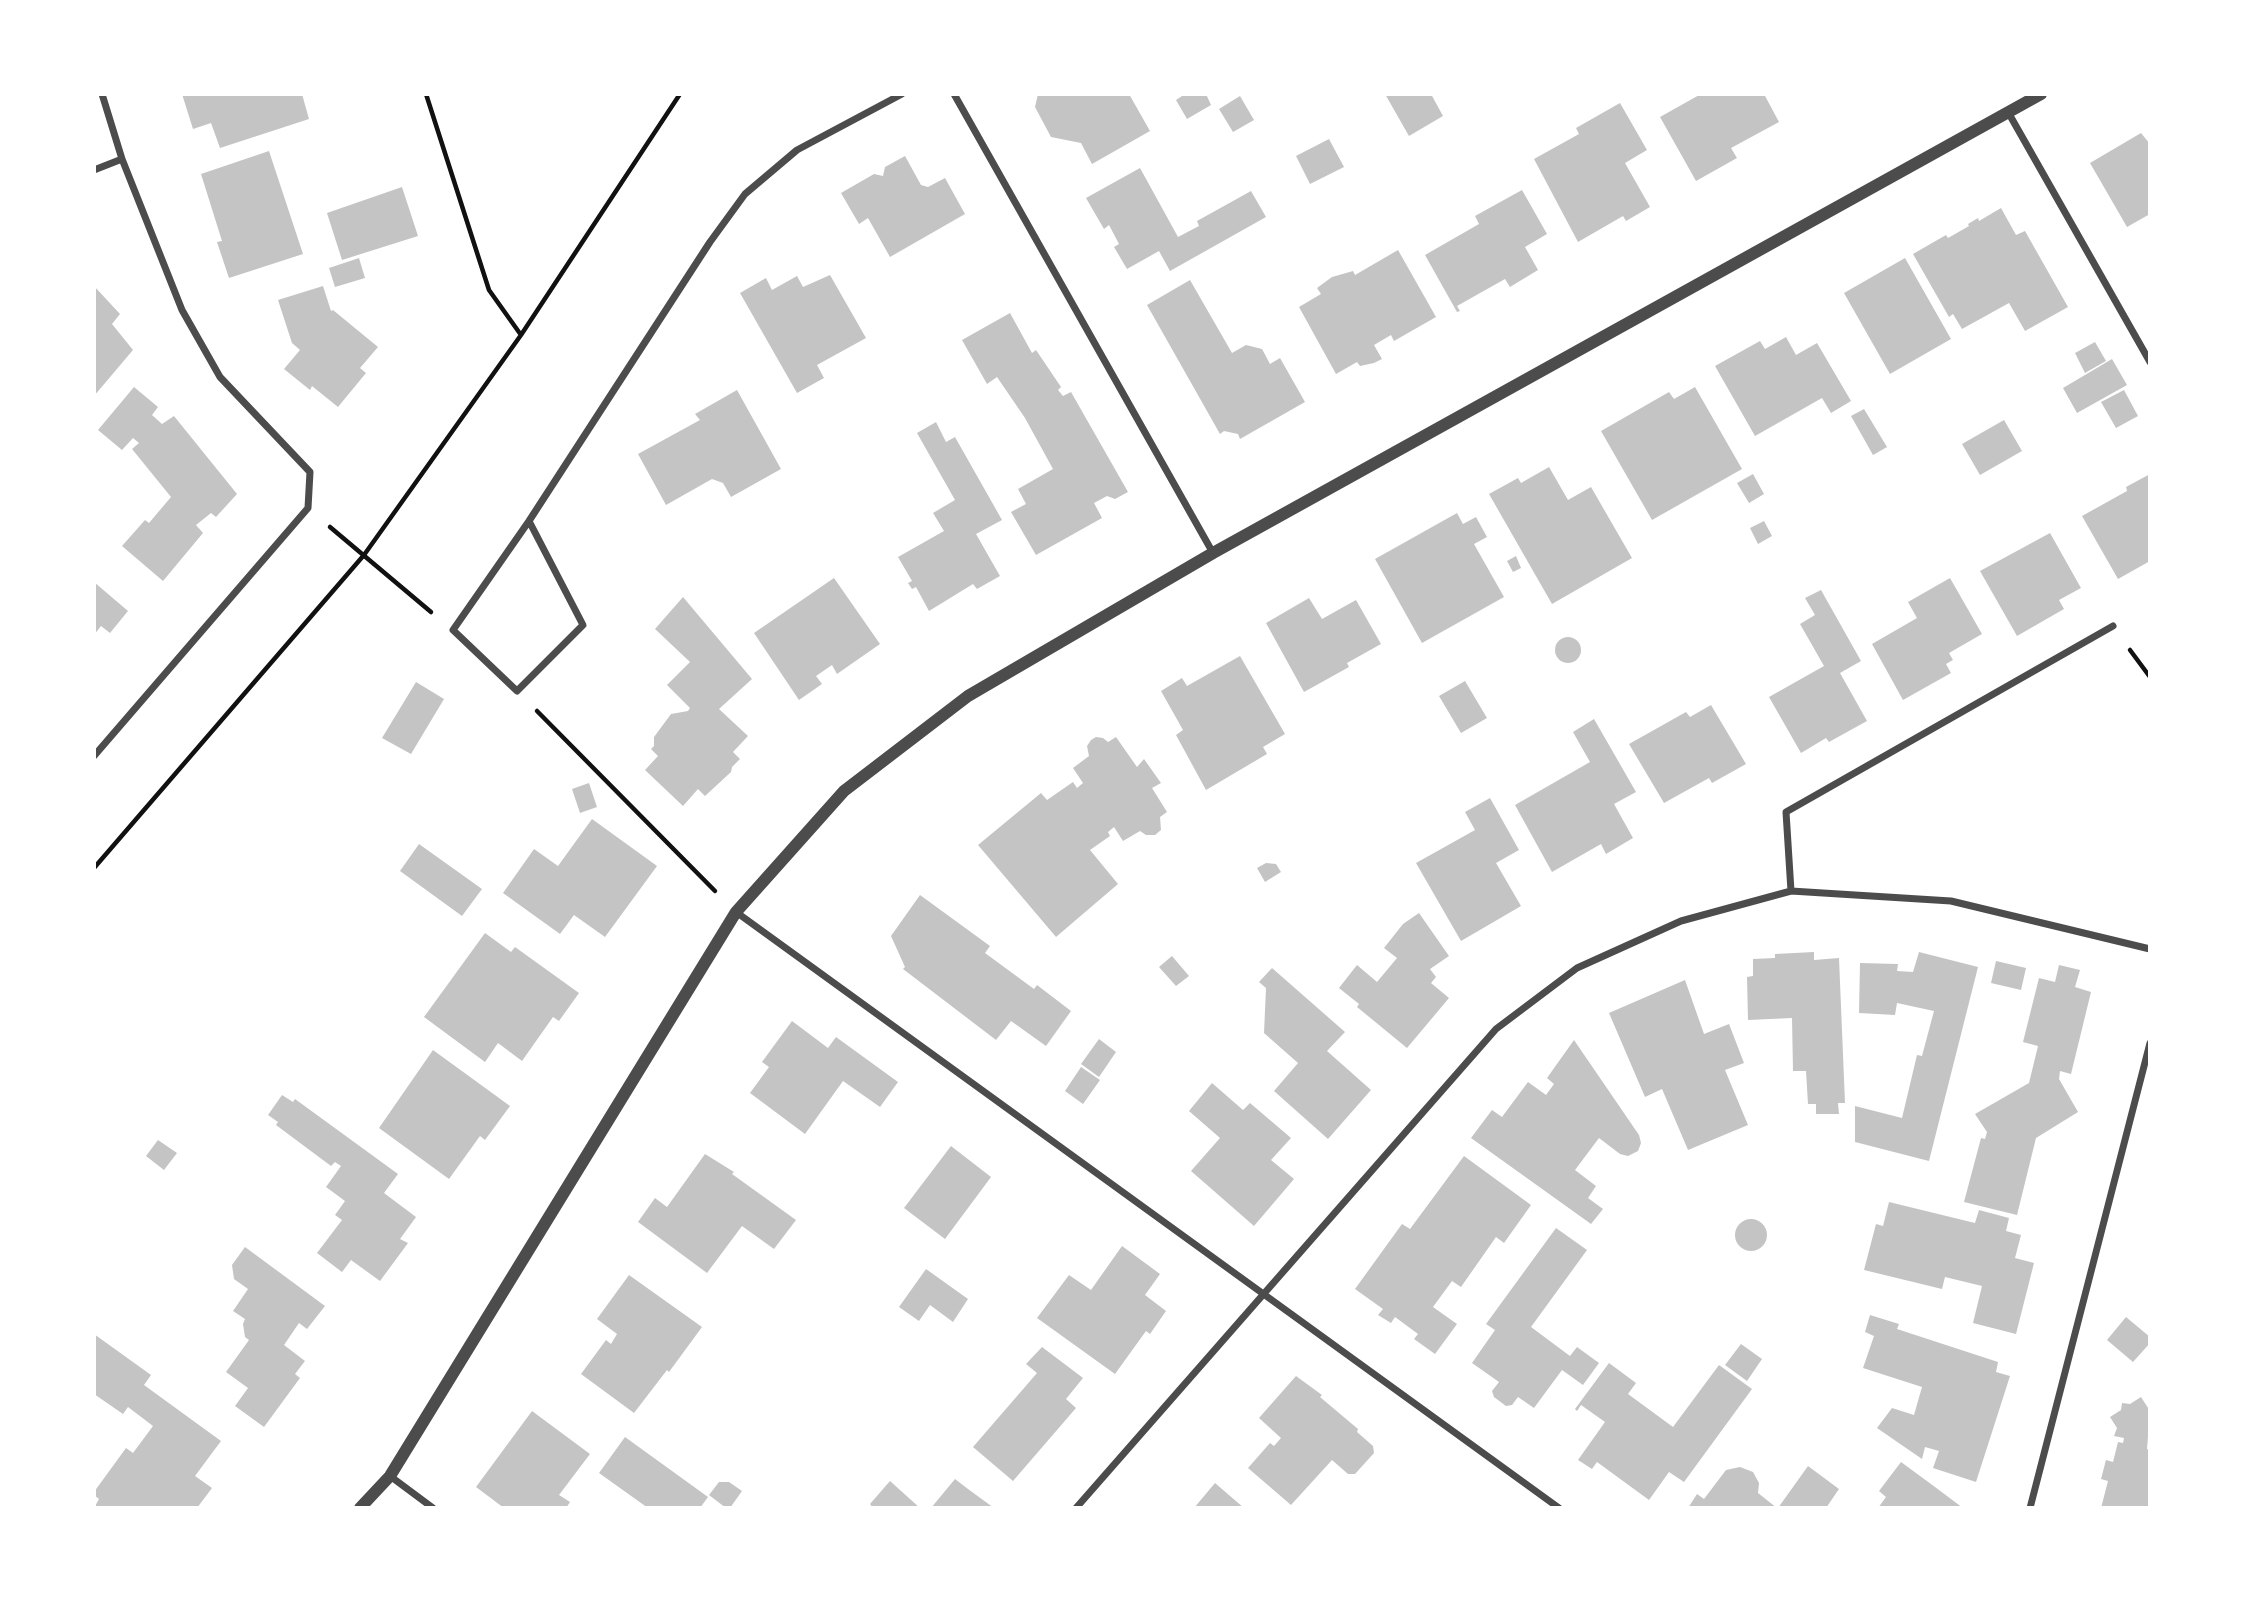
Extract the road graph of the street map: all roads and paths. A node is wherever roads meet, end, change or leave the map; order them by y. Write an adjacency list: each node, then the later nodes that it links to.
1 (102, 94): 8 (street)
2 (426, 94): 10 (path)
3 (680, 94): 10 (path)
4 (902, 94): 13 (street)
5 (954, 94): 14 (street)
6 (2041, 94): 7 (street)
7 (2008, 112): 11 (street); 14 (street)
8 (122, 159): 9 (street); 12 (street)
9 (94, 170)
10 (521, 335): 15 (path)
11 (2150, 362)
12 (308, 508): 15 (path); 19 (street)
13 (528, 521): 17 (street); 18 (street)
14 (1213, 553): 22 (street)
15 (364, 555): 17 (path); 20 (path)
16 (2113, 626): 21 (street)
17 (453, 630): 18 (street)
18 (517, 691): 22 (path)
19 (94, 756)
20 (94, 868)
21 (1791, 891): 23 (street); 25 (street)
22 (736, 912): 25 (street); 26 (street)
23 (2150, 949)
24 (2150, 1043): 31 (street)
25 (1264, 1294): 29 (street); 30 (street)
26 (390, 1476): 27 (street); 28 (street)
27 (360, 1507)
28 (433, 1507)
29 (1076, 1507)
30 (1559, 1507)
31 (2030, 1507)

